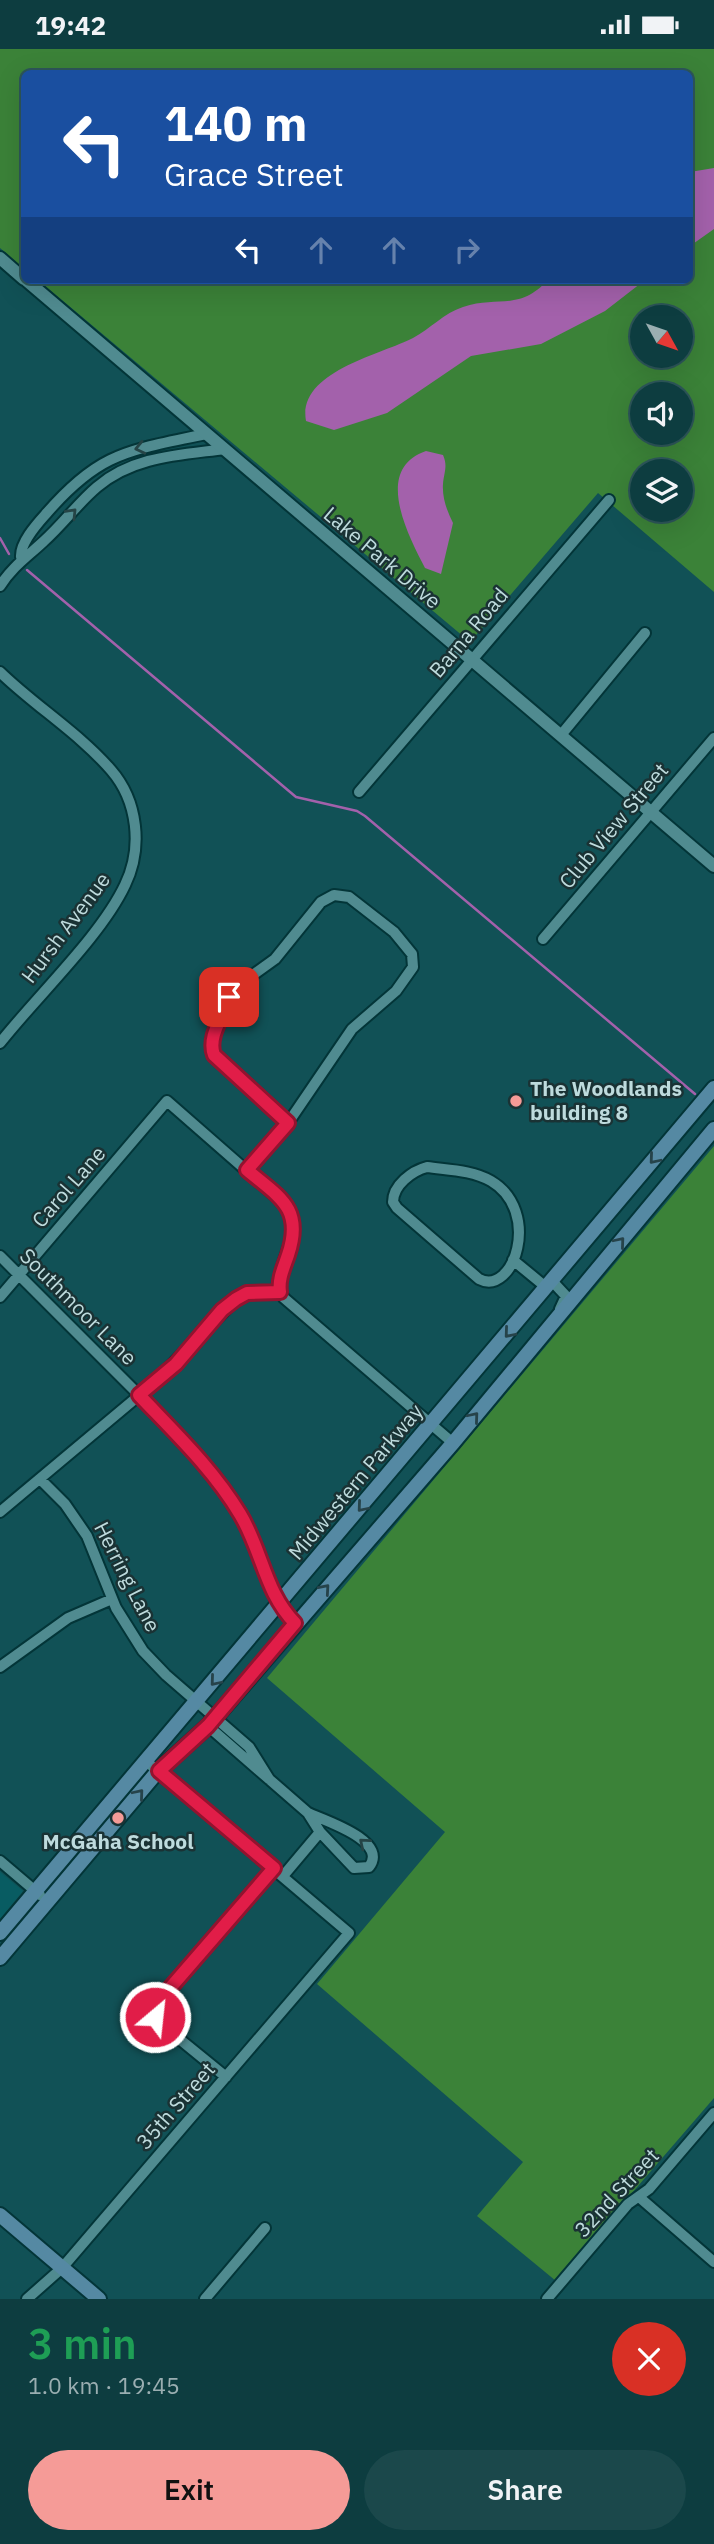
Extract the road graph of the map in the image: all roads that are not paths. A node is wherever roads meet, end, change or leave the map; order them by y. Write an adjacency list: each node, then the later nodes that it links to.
1 (0, 258): 2 (street, Lake Park Drive)
2 (21, 276)
3 (31, 284): 4 (street, Lake Park Drive)
4 (206, 433): 5 (street, Lake Park Drive); 7 (street, one-way to 7)
5 (225, 449): 7 (street, one-way to 5); 10 (street, Lake Park Drive)
6 (609, 500): 10 (street, Barna Road)
7 (21, 557): 8 (street)
8 (0, 586)
9 (645, 633): 12 (street)
10 (472, 660): 12 (street, Lake Park Drive); 14 (street, Barna Road)
11 (0, 672): 18 (street, Hursh Avenue)
12 (561, 735): 15 (street, Lake Park Drive)
13 (714, 738): 15 (street, Club View Street)
14 (359, 792)
15 (651, 812): 16 (street, Lake Park Drive); 17 (street, Club View Street)
16 (714, 866)
17 (543, 939)
18 (0, 1043)
19 (714, 1088): 26 (main road, Midwestern Parkway, one-way to 26)
20 (288, 1123): 20 (street); 22 (street)
21 (714, 1129): 29 (main road, one-way to 21)
22 (247, 1170): 25 (street, Carol Lane); 27 (street)
23 (0, 1256): 25 (street, Southmoor Lane)
24 (513, 1259): 24 (street); 26 (street)
25 (19, 1275): 28 (street, Carol Lane); 30 (street, Southmoor Lane)
26 (550, 1284): 29 (street); 31 (main road, Midwestern Parkway, one-way to 31)
27 (280, 1292): 30 (street); 31 (street)
28 (0, 1297)
29 (534, 1346): 32 (main road, one-way to 29)
30 (139, 1395): 33 (street); 36 (street, Southmoor Lane)
31 (432, 1425): 32 (street); 36 (main road, Midwestern Parkway, one-way to 36)
32 (453, 1443): 37 (main road, one-way to 32)
33 (40, 1479): 34 (street); 35 (street, Herring Lane)
34 (0, 1511)
35 (112, 1599): 38 (street); 39 (street, Herring Lane)
36 (279, 1607): 37 (street, Southmoor Lane); 39 (main road, Midwestern Parkway, one-way to 39)
37 (295, 1623): 40 (main road)
38 (0, 1667)
39 (198, 1701): 40 (street, Herring Lane); 41 (main road, Midwestern Parkway)
40 (212, 1721): 42 (main road); 43 (street, Herring Lane)
41 (146, 1761): 42 (street); 47 (main road, Midwestern Parkway)
42 (159, 1771): 46 (street); 48 (main road, one-way to 42)
43 (308, 1813): 44 (street); 44 (street, one-way to 43)
44 (320, 1832): 46 (street)
45 (0, 1861): 47 (street)
46 (278, 1872): 51 (street, 35th Street); 51 (street)
47 (36, 1892): 48 (street); 49 (main road, Midwestern Parkway)
48 (47, 1902): 50 (main road)
49 (0, 1933)
50 (0, 1958)
51 (226, 2077): 57 (street, 35th Street)
52 (714, 2113): 53 (street, 32nd Street)
53 (639, 2197): 56 (street); 61 (street, 32nd Street)
54 (0, 2215): 57 (main road)
55 (265, 2228): 60 (street)
56 (714, 2262)
57 (62, 2268): 58 (street, 35th Street); 59 (main road)
58 (27, 2299)
59 (99, 2299)
60 (205, 2299)
61 (547, 2299)

